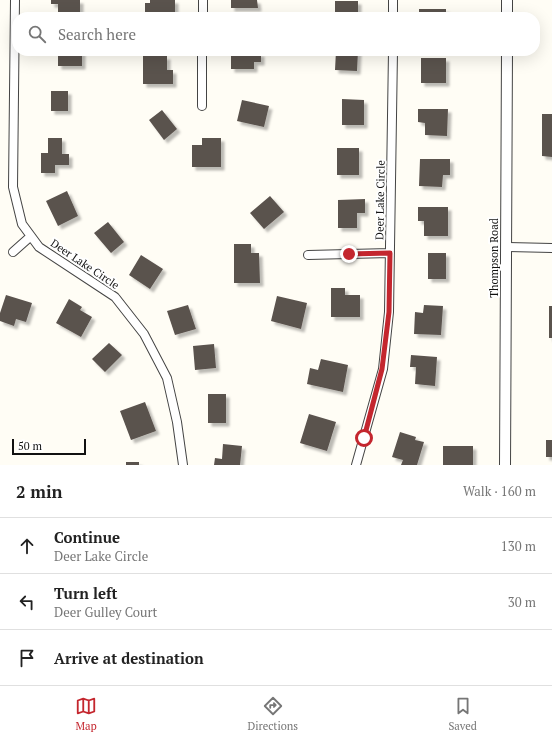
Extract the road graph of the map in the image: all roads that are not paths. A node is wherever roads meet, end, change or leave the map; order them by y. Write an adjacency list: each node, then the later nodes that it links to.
1 (15, 0): 5 (street, Deer Lake Circle)
2 (203, 0): 6 (street)
3 (393, 0): 7 (street)
4 (507, 0): 8 (street)
5 (15, 12)
6 (203, 12)
7 (393, 12)
8 (507, 12)
9 (14, 56): 14 (street, Deer Lake Circle)
10 (202, 56): 13 (street)
11 (392, 56): 18 (street, Deer Lake Circle)
12 (507, 56): 15 (street, Thompson Road)
13 (202, 106)
14 (31, 236): 17 (street); 20 (street, Deer Lake Circle)
15 (506, 248): 16 (street); 22 (street, Thompson Road)
16 (552, 248)
17 (13, 252)
18 (390, 253): 19 (street); 21 (street, Deer Lake Circle)
19 (308, 255)
20 (183, 465)
21 (356, 465)
22 (505, 465)

